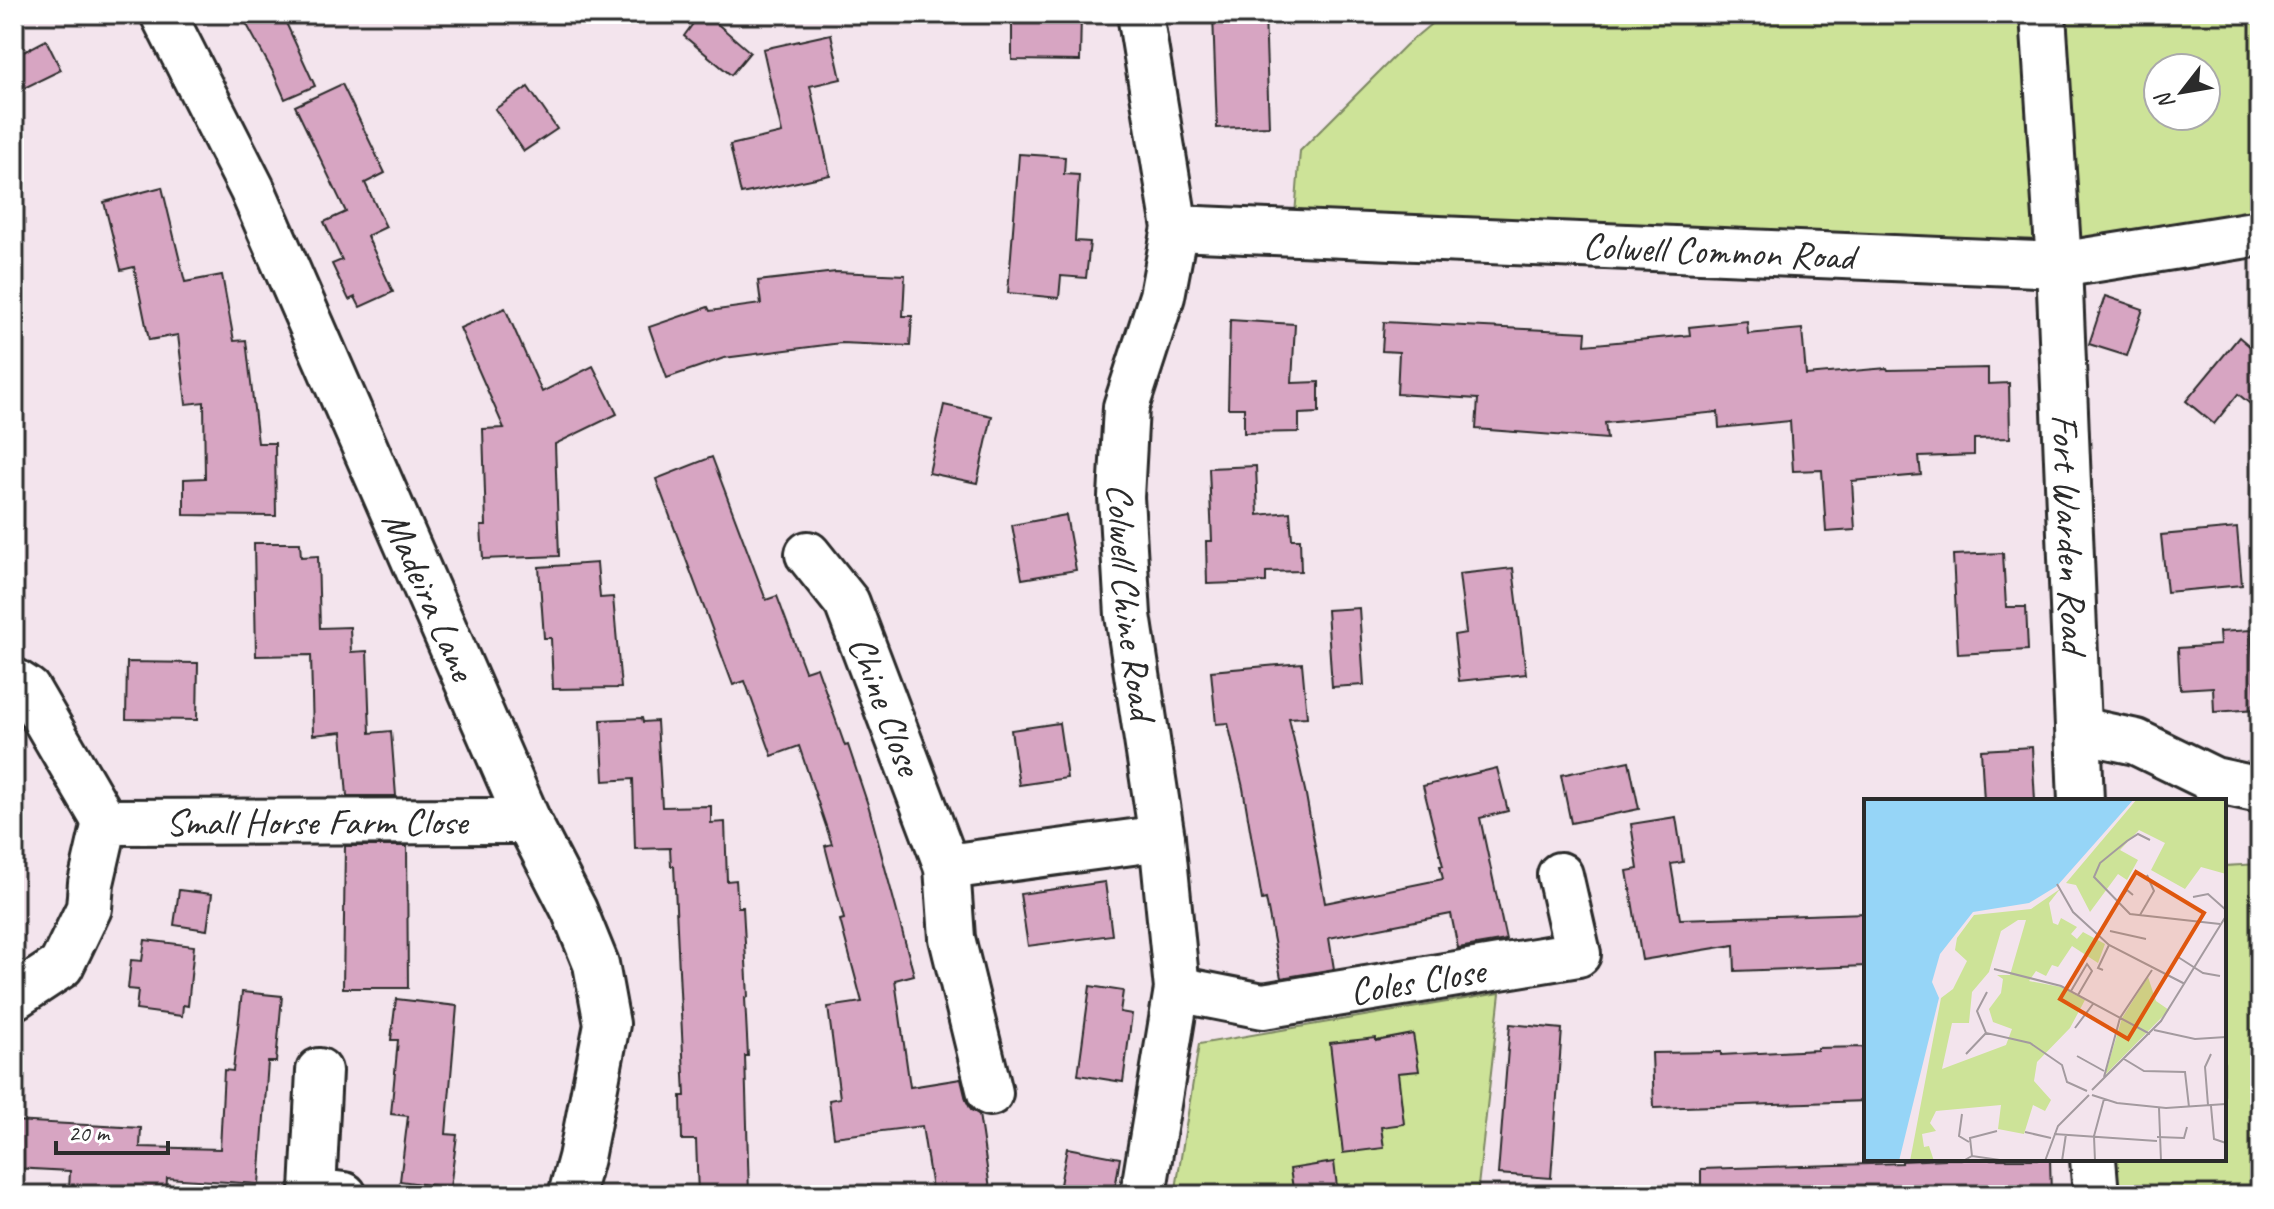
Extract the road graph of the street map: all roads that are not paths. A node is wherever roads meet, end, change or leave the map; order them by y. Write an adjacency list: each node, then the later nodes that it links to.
1 (163, 14): 12 (street, Madeira Lane)
2 (1140, 14): 4 (street, Colwell Chine Road)
3 (2043, 14): 6 (street, Fort Warden Road)
4 (1175, 228): 6 (street, Colwell Common Road); 14 (street, Colwell Chine Road)
5 (2260, 233): 6 (street, Colwell Common Road)
6 (2059, 265): 9 (street, Fort Warden Road)
7 (808, 554): 15 (street, Chine Close)
8 (14, 681): 13 (street)
9 (2080, 730): 10 (street); 11 (street, Fort Warden Road)
10 (2260, 790)
11 (2081, 799)
12 (528, 821): 13 (street, Small Horse Farm Close); 23 (street, Madeira Lane)
13 (105, 822): 18 (street)
14 (1162, 838): 15 (street); 17 (street, Colwell Chine Road)
15 (947, 867): 20 (street, Chine Close)
16 (1560, 875): 17 (street, Coles Close)
17 (1177, 989): 24 (street, Colwell Chine Road)
18 (14, 997)
19 (319, 1071): 22 (street)
20 (990, 1093)
21 (2093, 1161): 25 (street)
22 (344, 1195)
23 (571, 1195)
24 (1143, 1195)
25 (2096, 1195)

